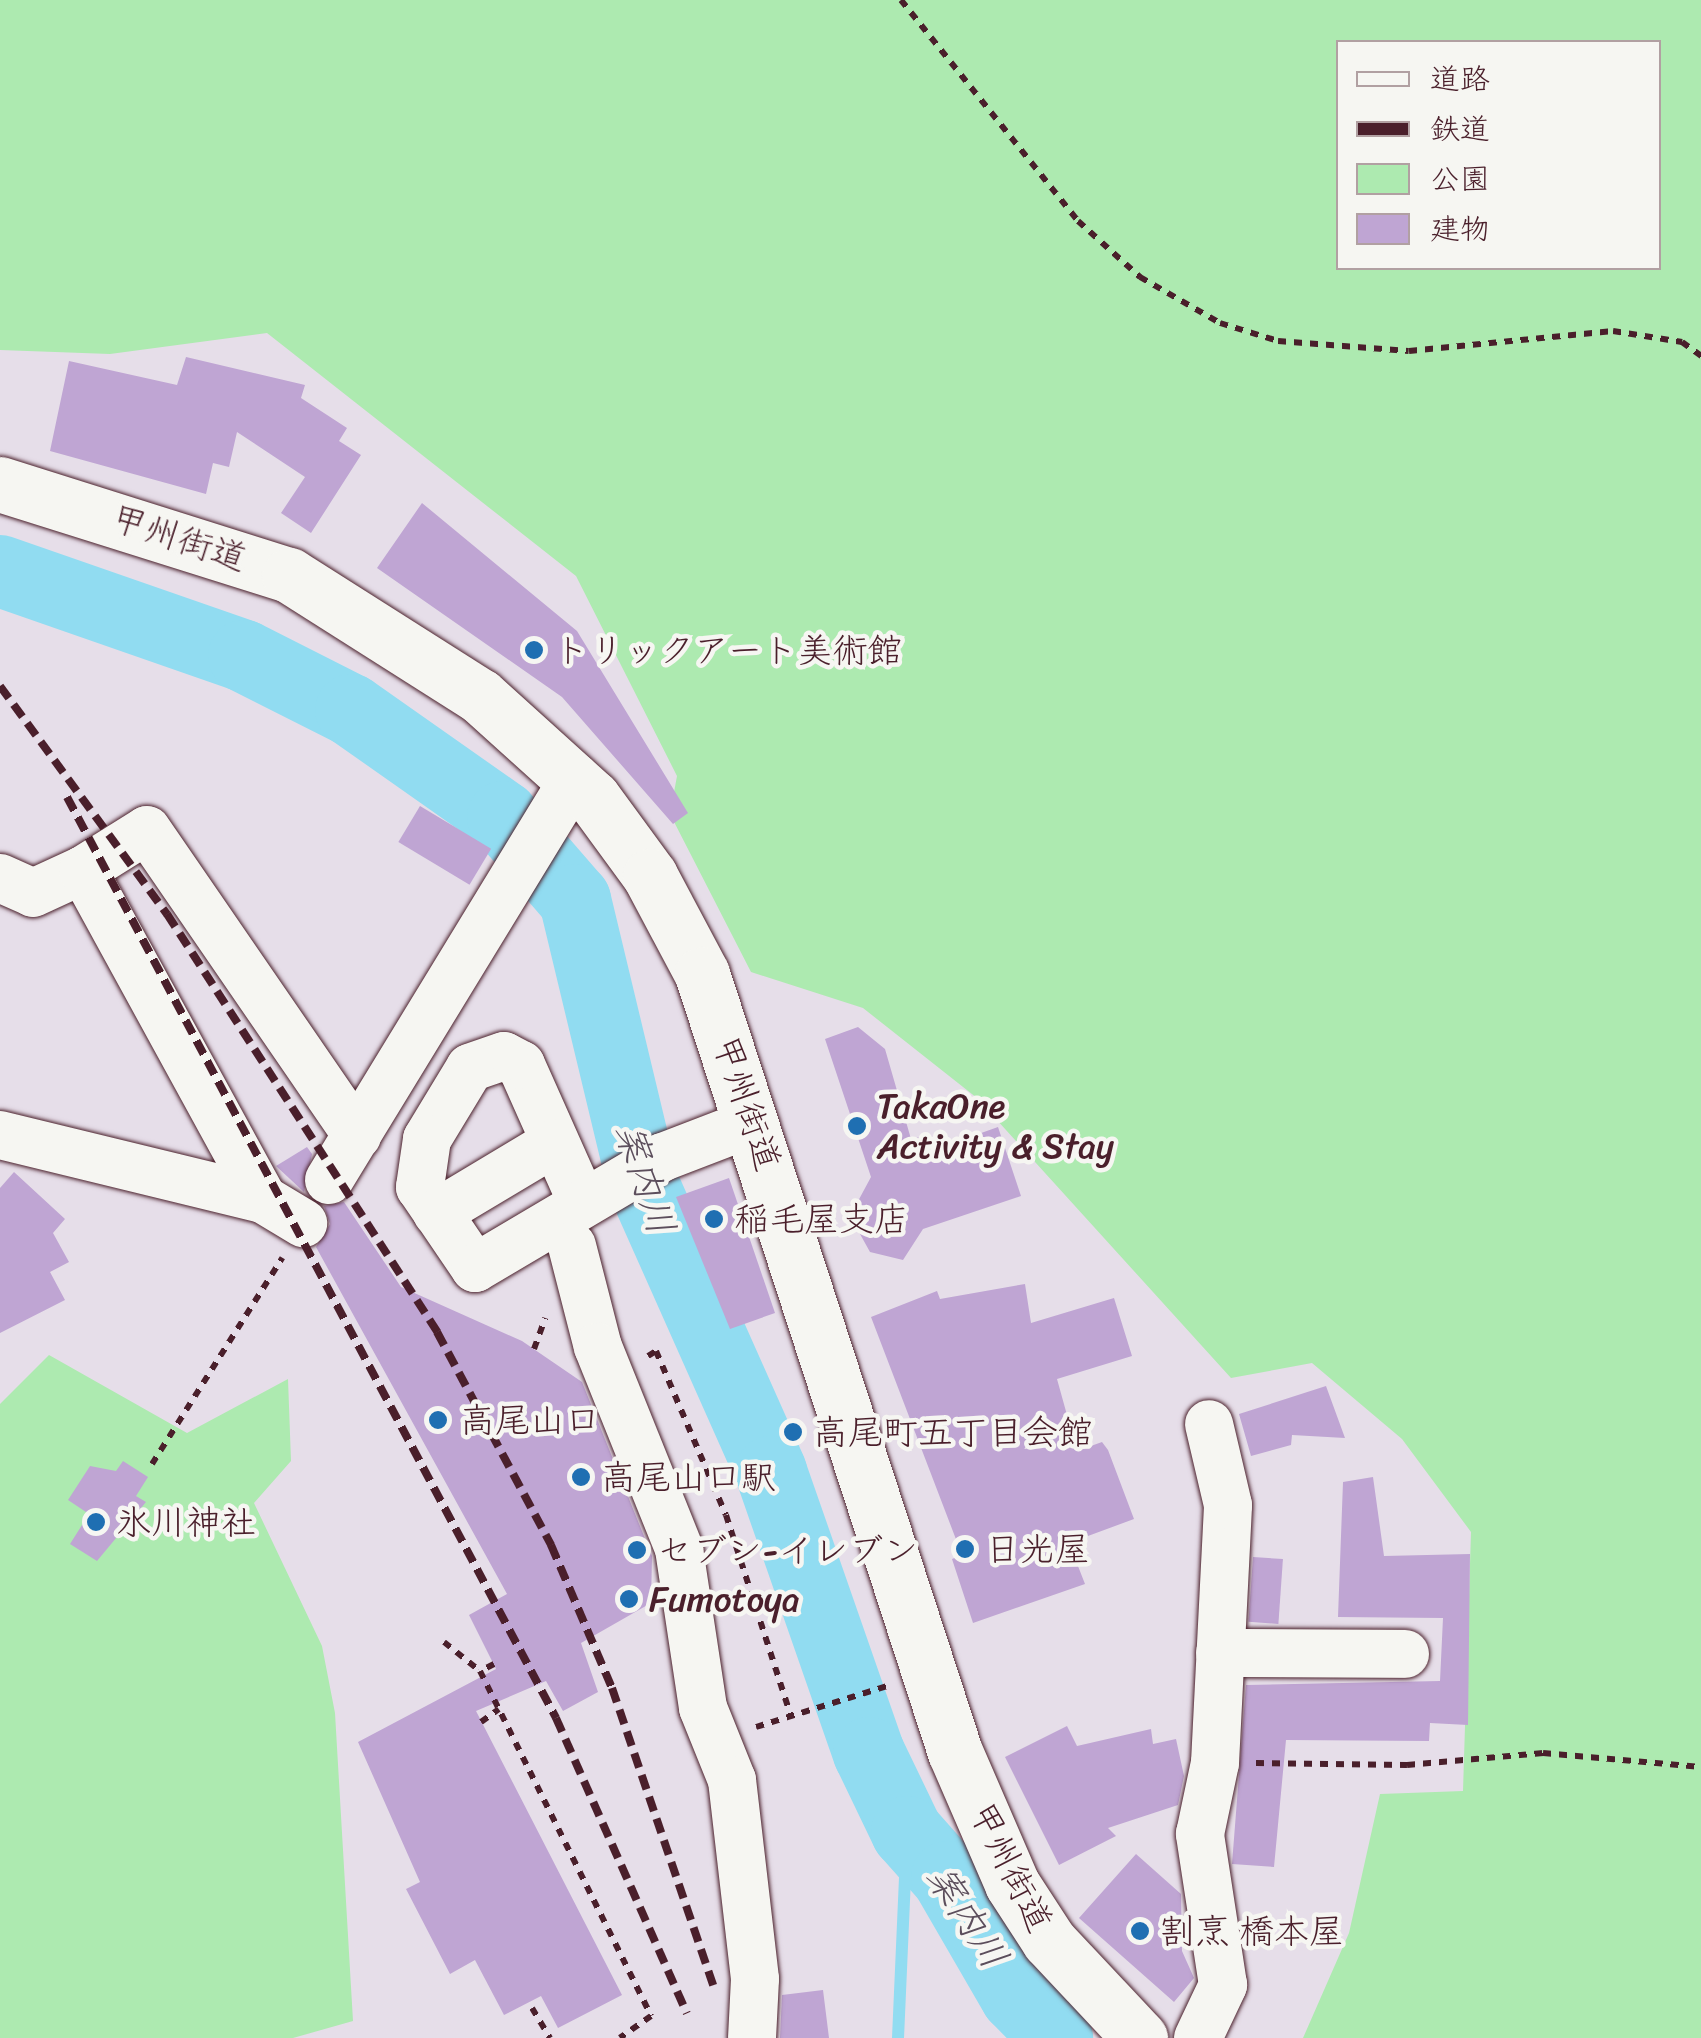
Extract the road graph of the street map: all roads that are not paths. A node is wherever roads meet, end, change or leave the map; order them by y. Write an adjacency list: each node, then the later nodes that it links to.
1 (0, 484): 2 (highway, 甲州街道)
2 (564, 794): 5 (highway, 甲州街道); 7 (street)
3 (83, 870): 4 (street); 7 (street); 10 (street)
4 (0, 878)
5 (754, 1122): 12 (street); 18 (highway, 甲州街道)
6 (0, 1135): 10 (street)
7 (357, 1136): 9 (street)
8 (554, 1143): 11 (street); 11 (street); 12 (street)
9 (330, 1180)
10 (263, 1199): 13 (street)
11 (437, 1213): 12 (street)
12 (582, 1215): 17 (street)
13 (302, 1225)
14 (1209, 1424): 15 (street)
15 (1220, 1653): 16 (street); 19 (street)
16 (1405, 1654)
17 (752, 2038)
18 (1140, 2038)
19 (1198, 2038)

